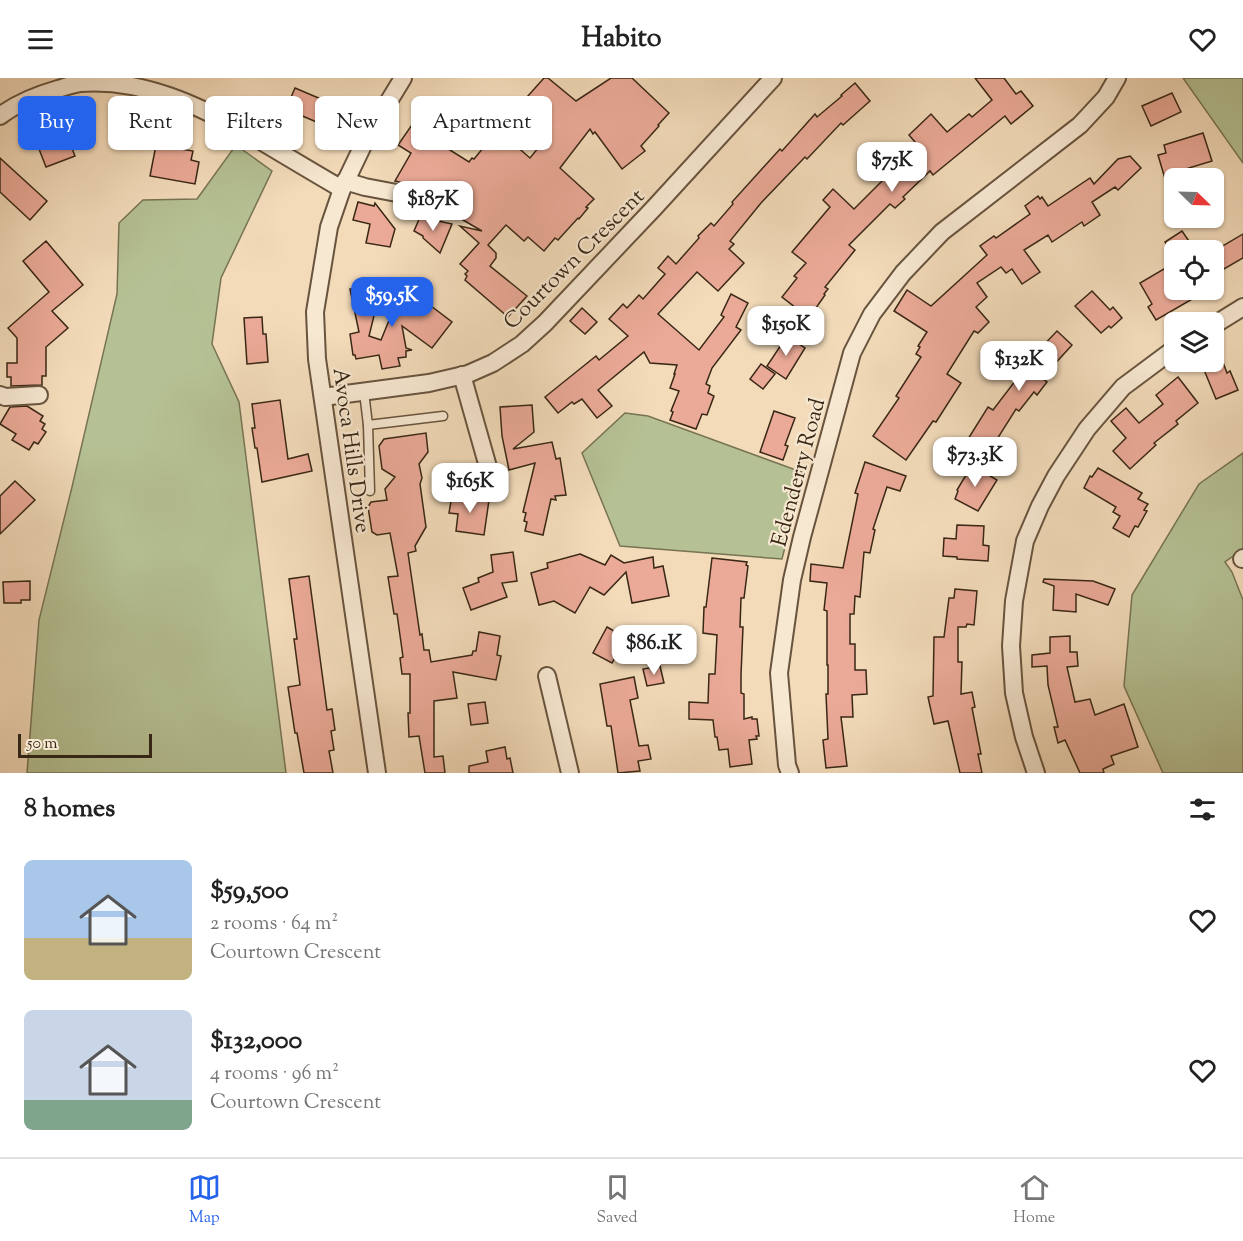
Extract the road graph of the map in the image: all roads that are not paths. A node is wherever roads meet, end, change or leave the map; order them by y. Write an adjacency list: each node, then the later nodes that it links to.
1 (403, 78): 5 (street, Avoca Hills Drive)
2 (773, 78): 10 (street, Courtown Crescent)
3 (1117, 78): 22 (street, Edenderry Road)
4 (0, 116): 5 (street)
5 (344, 185): 6 (street); 14 (street, Avoca Hills Drive)
6 (423, 198)
7 (1243, 307): 8 (street)
8 (1224, 319)
9 (1164, 356): 23 (street)
10 (462, 375): 11 (street, Courtown Crescent); 17 (street)
11 (364, 392): 14 (street, Courtown Crescent); 16 (lane)
12 (0, 395): 13 (street)
13 (39, 395)
14 (323, 397): 20 (street, Avoca Hills Drive)
15 (443, 416): 16 (lane)
16 (368, 425): 18 (lane)
17 (488, 467)
18 (370, 491)
19 (547, 676): 21 (street)
20 (377, 773)
21 (570, 773)
22 (790, 773)
23 (1036, 773)

